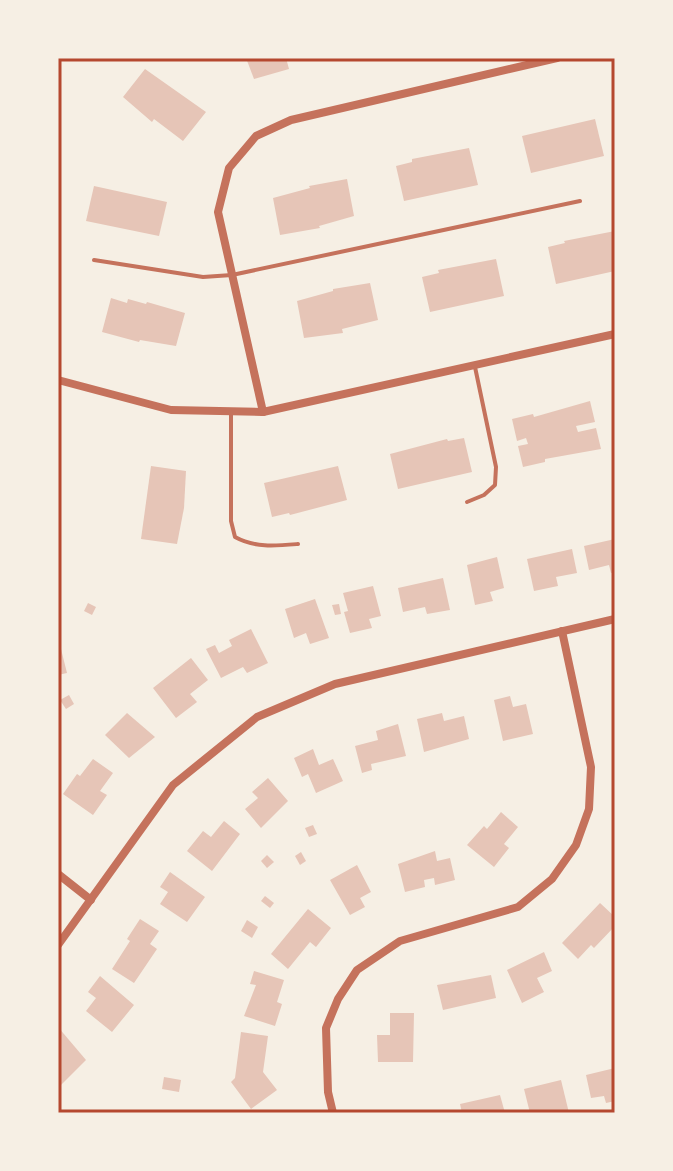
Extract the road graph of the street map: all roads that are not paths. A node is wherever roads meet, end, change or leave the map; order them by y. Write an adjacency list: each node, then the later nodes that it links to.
1 (557, 58): 2 (street)
2 (532, 61): 5 (street)
3 (580, 201): 5 (lane)
4 (94, 260): 5 (lane)
5 (232, 275): 10 (street)
6 (615, 334): 7 (street)
7 (475, 365): 10 (street); 11 (lane)
8 (58, 380): 9 (street)
9 (231, 411): 10 (street); 12 (lane)
10 (263, 412)
11 (467, 502)
12 (298, 544)
13 (615, 619): 14 (street)
14 (562, 631): 16 (street); 18 (street)
15 (58, 874): 16 (street)
16 (91, 900): 17 (street)
17 (58, 945)
18 (333, 1113)

